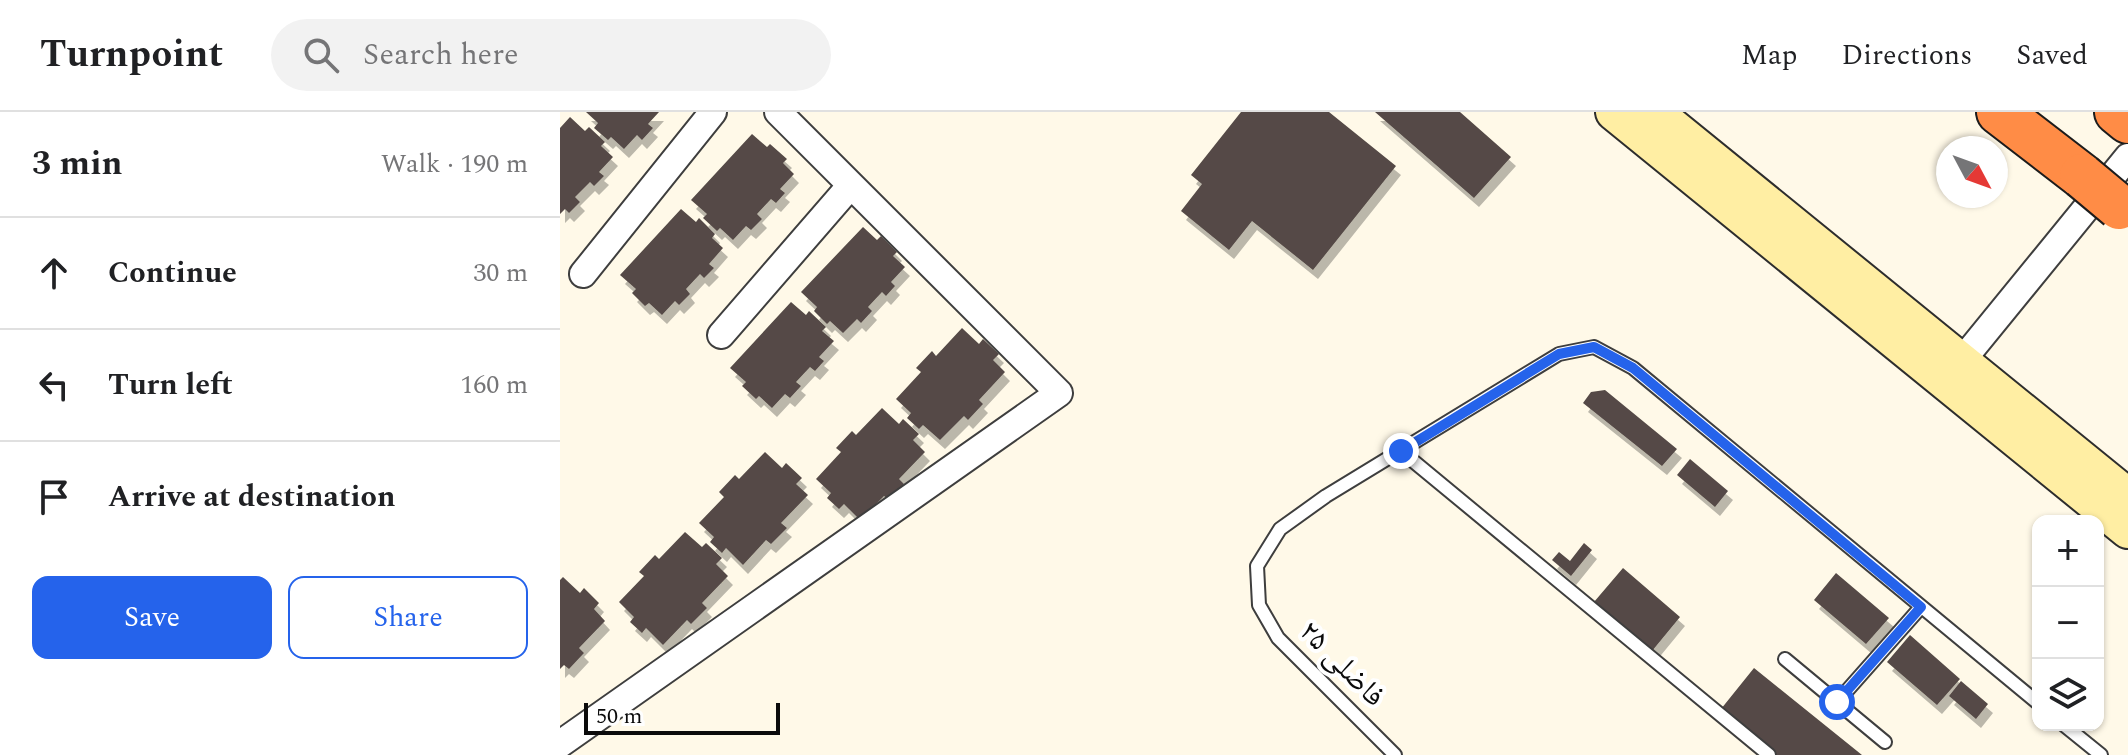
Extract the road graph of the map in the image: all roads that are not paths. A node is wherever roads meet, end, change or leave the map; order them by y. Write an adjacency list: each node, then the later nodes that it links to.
1 (713, 112): 9 (street)
2 (778, 112): 7 (street)
3 (1614, 112): 11 (street)
4 (1654, 112): 11 (street)
5 (1999, 112): 8 (highway, bridge)
6 (2125, 127): 11 (street)
7 (851, 185): 10 (street); 21 (street)
8 (2124, 210)
9 (583, 274)
10 (721, 335)
11 (1953, 372): 13 (street); 14 (street)
12 (1401, 451): 15 (lane); 22 (lane, فاضلی ۲۵); 23 (lane)
13 (2128, 497)
14 (2128, 530)
15 (1921, 607): 17 (lane); 18 (lane)
16 (1785, 659): 18 (lane)
17 (2032, 698)
18 (1837, 702): 20 (lane)
19 (2071, 731): 24 (lane)
20 (1885, 742)
21 (560, 744)
22 (1395, 755)
23 (1769, 755)
24 (2101, 755)

